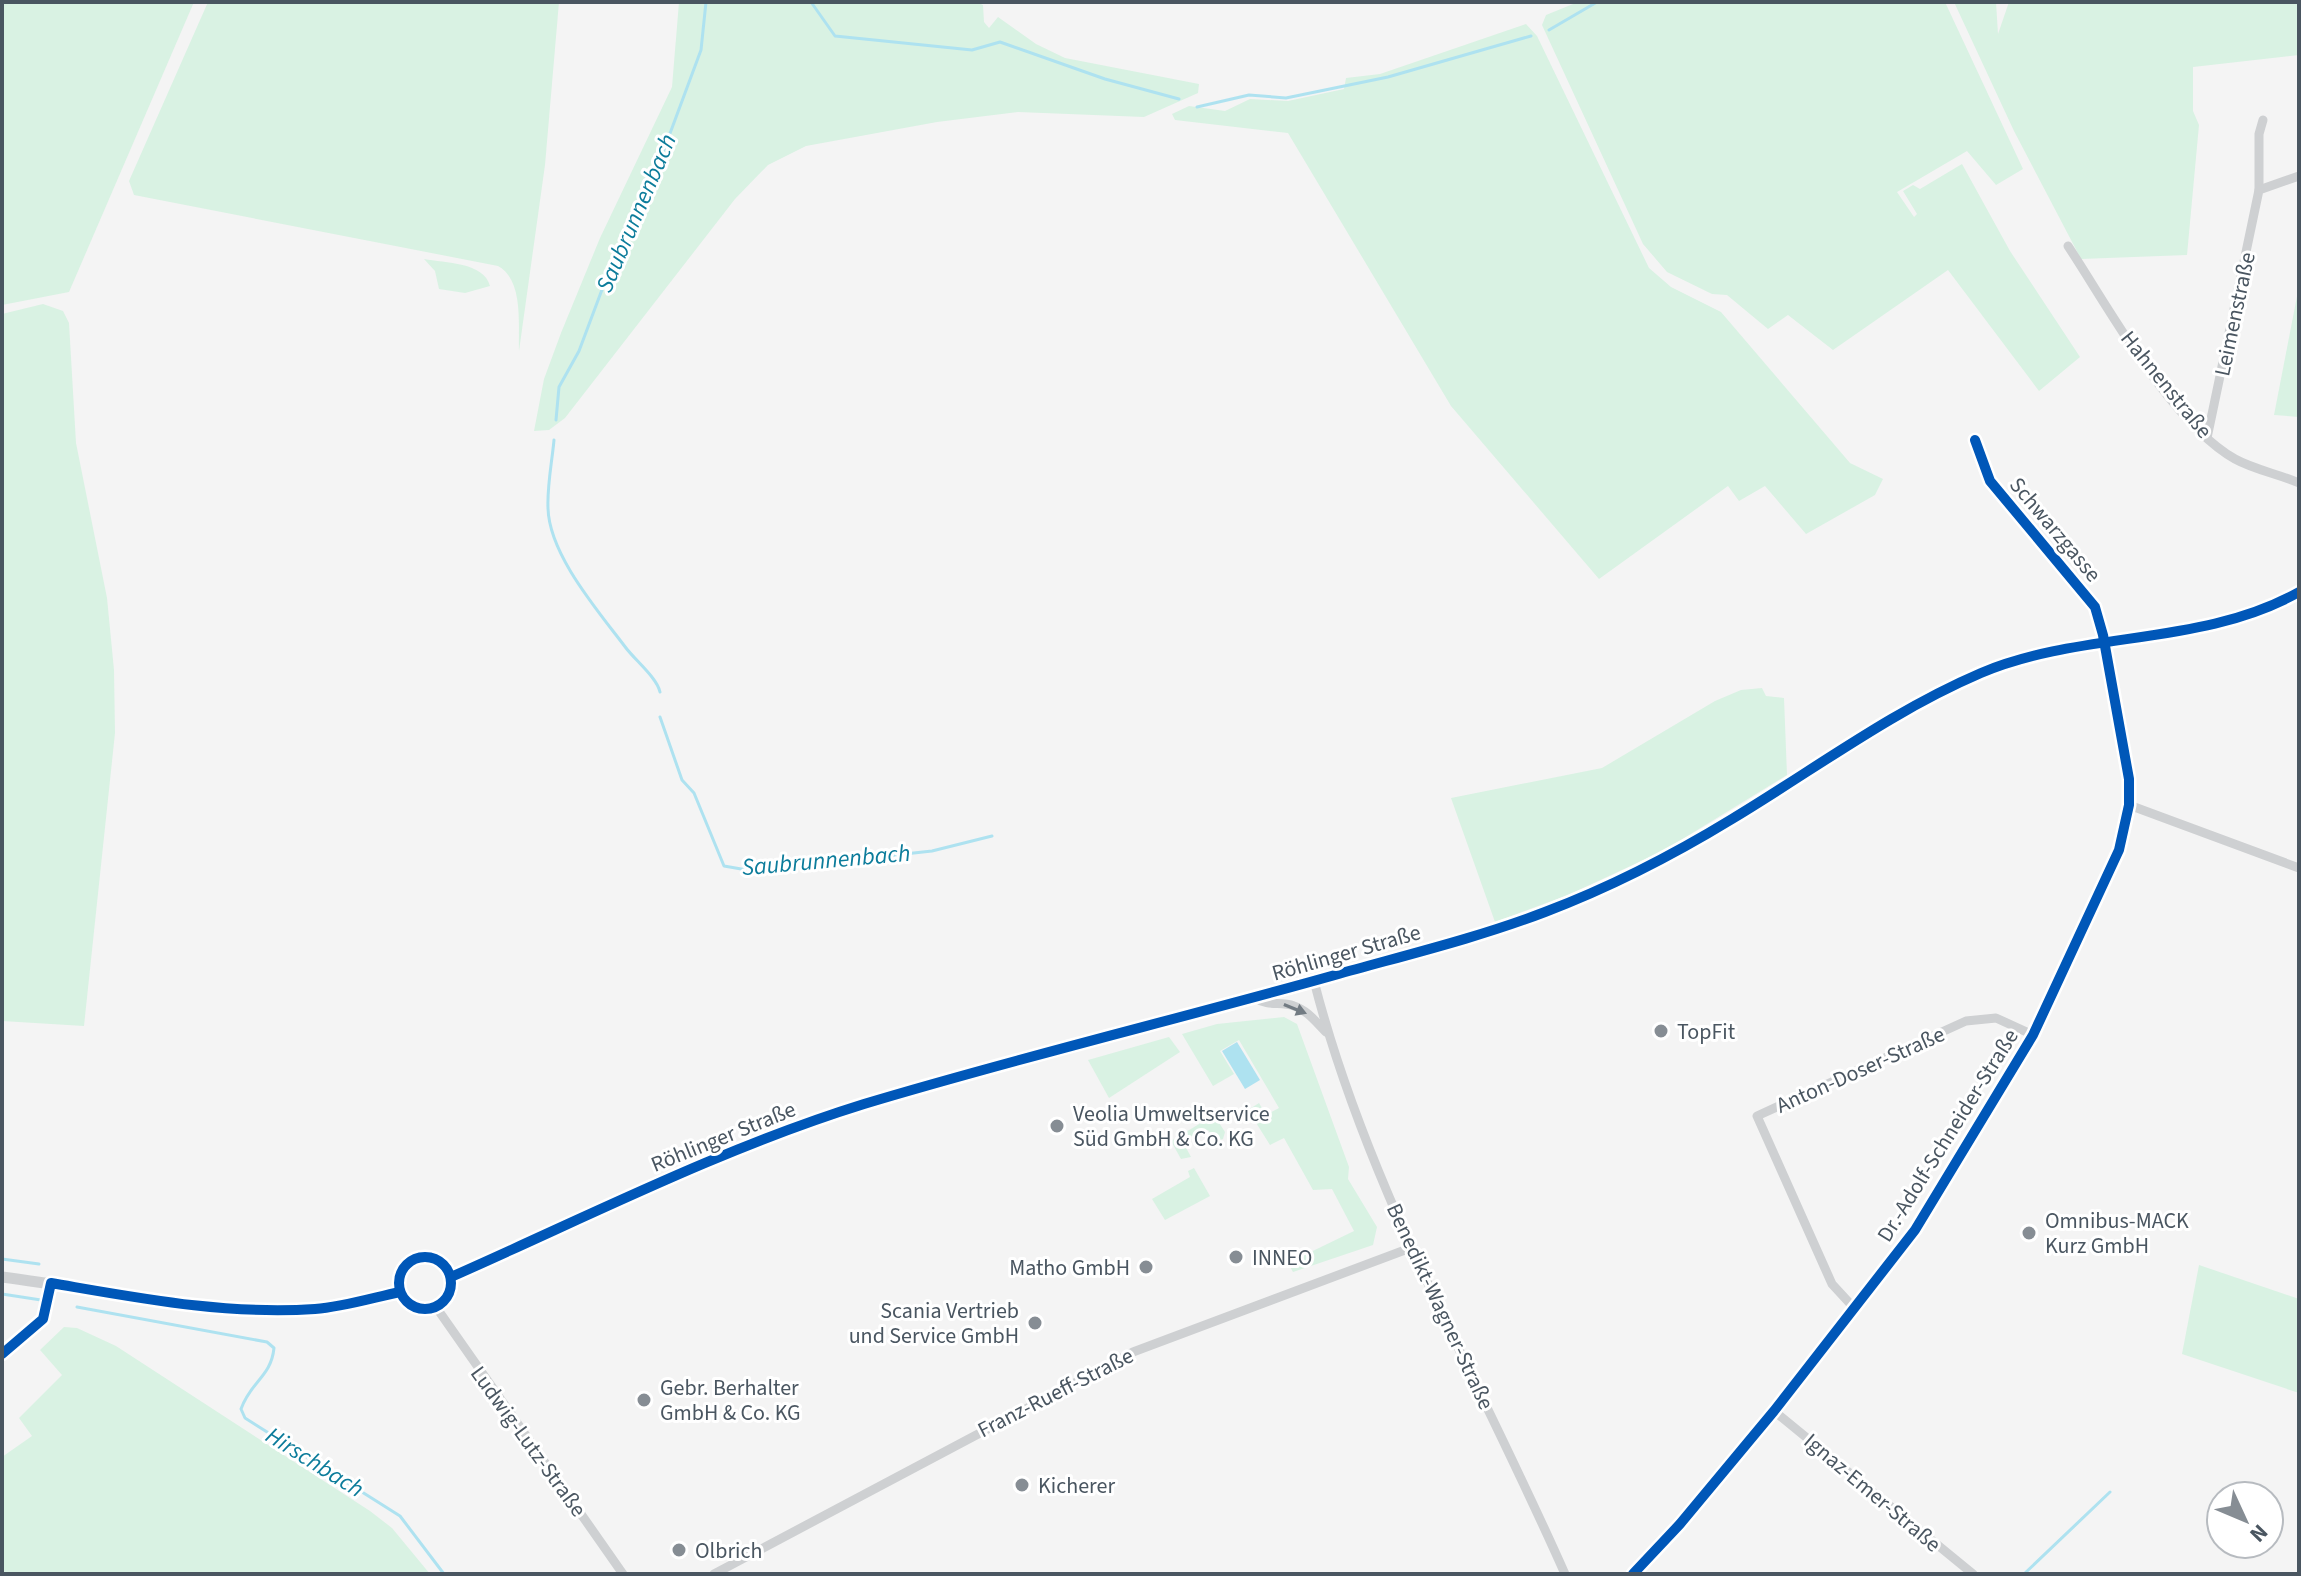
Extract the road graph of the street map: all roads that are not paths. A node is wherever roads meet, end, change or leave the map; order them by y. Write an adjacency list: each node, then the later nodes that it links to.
1 (2263, 120): 3 (street, Leimenstraße)
2 (2299, 176): 3 (street)
3 (2259, 190): 5 (street, Leimenstraße)
4 (2068, 246): 5 (street, Hahnenstraße)
5 (2207, 438): 7 (street, Hahnenstraße)
6 (1975, 440): 10 (street, Schwarzgasse)
7 (2299, 483)
8 (2296, 594): 9 (street); 10 (street, Röhlinger Straße)
9 (2299, 608)
10 (2105, 645): 11 (street, Dr.-Adolf-Schneider-Straße); 13 (street, Röhlinger Straße)
11 (2129, 805): 12 (street); 16 (street, Dr.-Adolf-Schneider-Straße)
12 (2299, 868)
13 (1314, 981): 14 (street, Röhlinger Straße); 15 (street, Benedikt-Wagner-Straße)
14 (1255, 998): 15 (street, Benedikt-Wagner-Straße, one-way to 15); 19 (street, Röhlinger Straße)
15 (1328, 1034): 17 (street, Benedikt-Wagner-Straße)
16 (2033, 1035): 23 (street, Dr.-Adolf-Schneider-Straße); 23 (street, Anton-Doser-Straße)
17 (1413, 1247): 27 (street, Franz-Rueff-Straße); 28 (street, Benedikt-Wagner-Straße)
18 (2, 1277): 20 (street)
19 (451, 1277): 21 (street); 22 (street)
20 (51, 1283): 21 (street); 24 (street)
21 (400, 1292): 22 (street)
22 (436, 1307): 26 (street, Ludwig-Lutz-Straße)
23 (1855, 1309): 25 (street, Dr.-Adolf-Schneider-Straße)
24 (2, 1354)
25 (1774, 1411): 29 (street, Dr.-Adolf-Schneider-Straße); 30 (street, Ignaz-Emer-Straße)
26 (623, 1574)
27 (714, 1574)
28 (1565, 1574)
29 (1633, 1574)
30 (1973, 1574)

